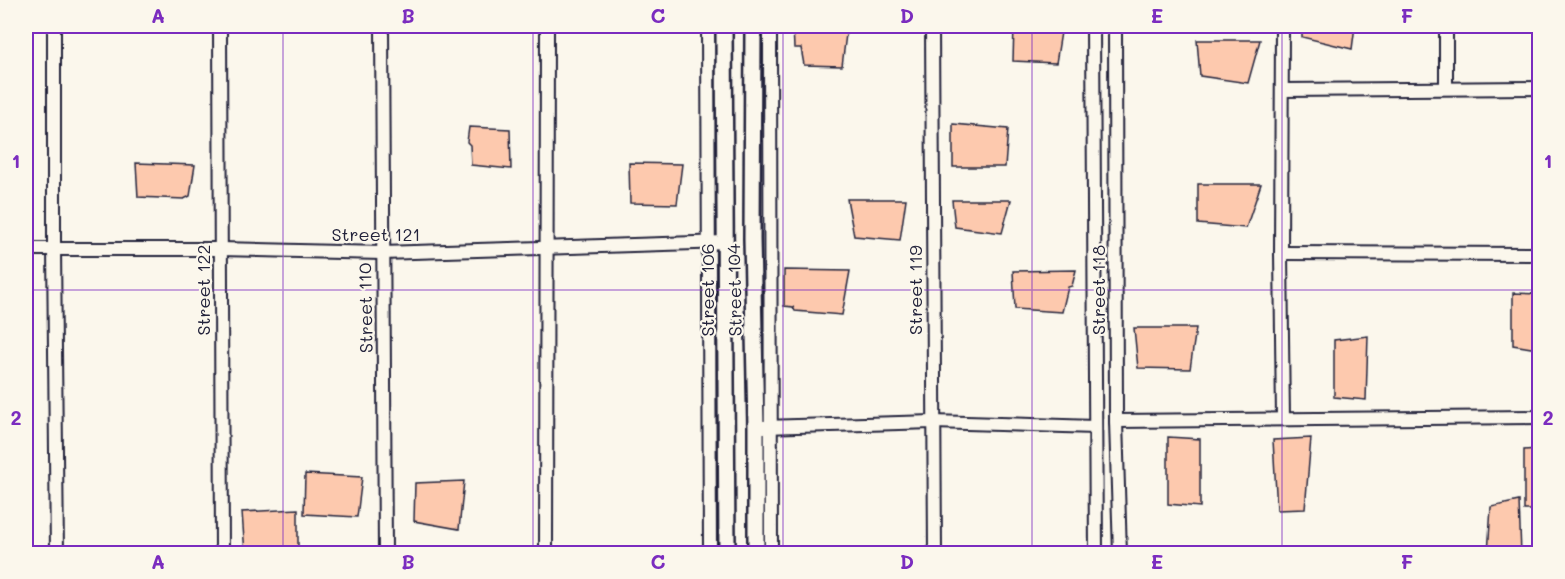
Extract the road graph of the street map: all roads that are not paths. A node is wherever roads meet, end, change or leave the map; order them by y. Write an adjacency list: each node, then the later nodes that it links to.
1 (54, 26): 21 (street)
2 (220, 26): 24 (street, Street 122)
3 (382, 26): 25 (street, Street 110)
4 (547, 26): 22 (street)
5 (708, 26): 20 (street)
6 (724, 26): 19 (street, Street 106)
7 (753, 26): 14 (street, Street 104)
8 (770, 26): 15 (street)
9 (932, 26): 31 (street, Street 119)
10 (1093, 26): 33 (street)
11 (1115, 26): 30 (street, Street 118)
12 (1282, 26): 18 (street)
13 (1446, 26): 16 (street)
14 (753, 72): 15 (street); 32 (street, Street 104)
15 (770, 73): 32 (street)
16 (1446, 88): 17 (street); 18 (street)
17 (1539, 88)
18 (1282, 90): 26 (street)
19 (726, 242): 20 (street, Street 121); 34 (street, Street 106)
20 (709, 243): 22 (street, Street 121); 35 (street)
21 (54, 248): 23 (street, Street 121); 24 (street, Street 121); 36 (street)
22 (547, 248): 25 (street, Street 121); 39 (street)
23 (26, 249)
24 (220, 249): 25 (street, Street 121); 37 (street, Street 122)
25 (382, 253): 38 (street, Street 110)
26 (1281, 253): 27 (street); 29 (street)
27 (1539, 254)
28 (1539, 417): 29 (street)
29 (1282, 419): 30 (street)
30 (1116, 421): 46 (street, Street 118)
31 (933, 422): 32 (street); 33 (street); 44 (street, Street 119)
32 (763, 427): 42 (street, Street 104); 43 (street)
33 (1095, 427): 45 (street)
34 (727, 454): 35 (street); 41 (street, Street 106)
35 (710, 455): 40 (street)
36 (57, 554)
37 (222, 554)
38 (385, 554)
39 (546, 554)
40 (710, 554)
41 (727, 554)
42 (756, 554)
43 (771, 554)
44 (935, 554)
45 (1096, 554)
46 (1120, 554)

